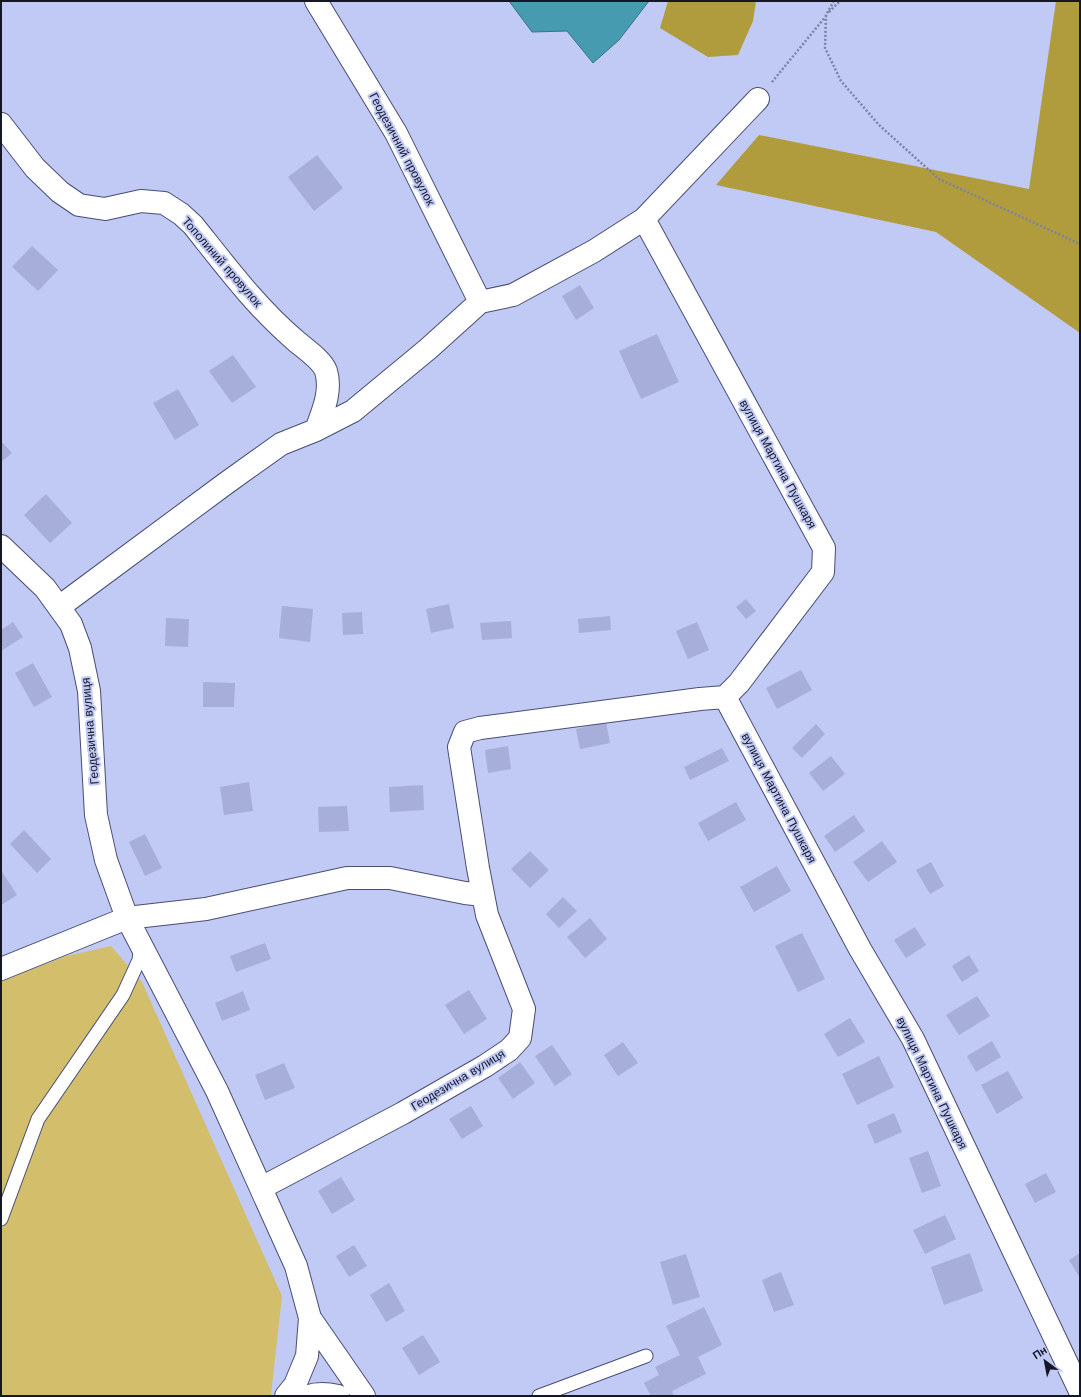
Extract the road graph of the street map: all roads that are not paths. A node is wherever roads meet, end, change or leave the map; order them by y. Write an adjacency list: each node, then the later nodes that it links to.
1 (316, 1): 5 (street, Геодезичний провулок)
2 (758, 99): 4 (street)
3 (1, 124): 6 (street, Тополиний провулок)
4 (644, 219): 5 (street); 9 (street, вулиця Мартина Пушкаря)
5 (480, 302): 6 (street)
6 (316, 430): 8 (street)
7 (1, 546): 8 (street, Геодезична вулиця)
8 (60, 607): 11 (street, Геодезична вулиця)
9 (725, 697): 10 (street, Геодезична вулиця); 18 (street, вулиця Мартина Пушкаря)
10 (483, 895): 11 (street); 14 (street, Геодезична вулиця)
11 (127, 918): 12 (street, Геодезична вулиця); 13 (street)
12 (141, 944): 14 (street, Геодезична вулиця); 15 (lane)
13 (1, 969)
14 (261, 1188): 16 (street, Геодезична вулиця)
15 (1, 1219)
16 (310, 1318): 19 (street, Геодезична вулиця); 22 (street, Геодезична вулиця)
17 (646, 1356): 23 (lane)
18 (1080, 1391)
19 (286, 1396)
20 (309, 1396): 21 (street)
21 (338, 1396)
22 (364, 1396)
23 (539, 1396)

